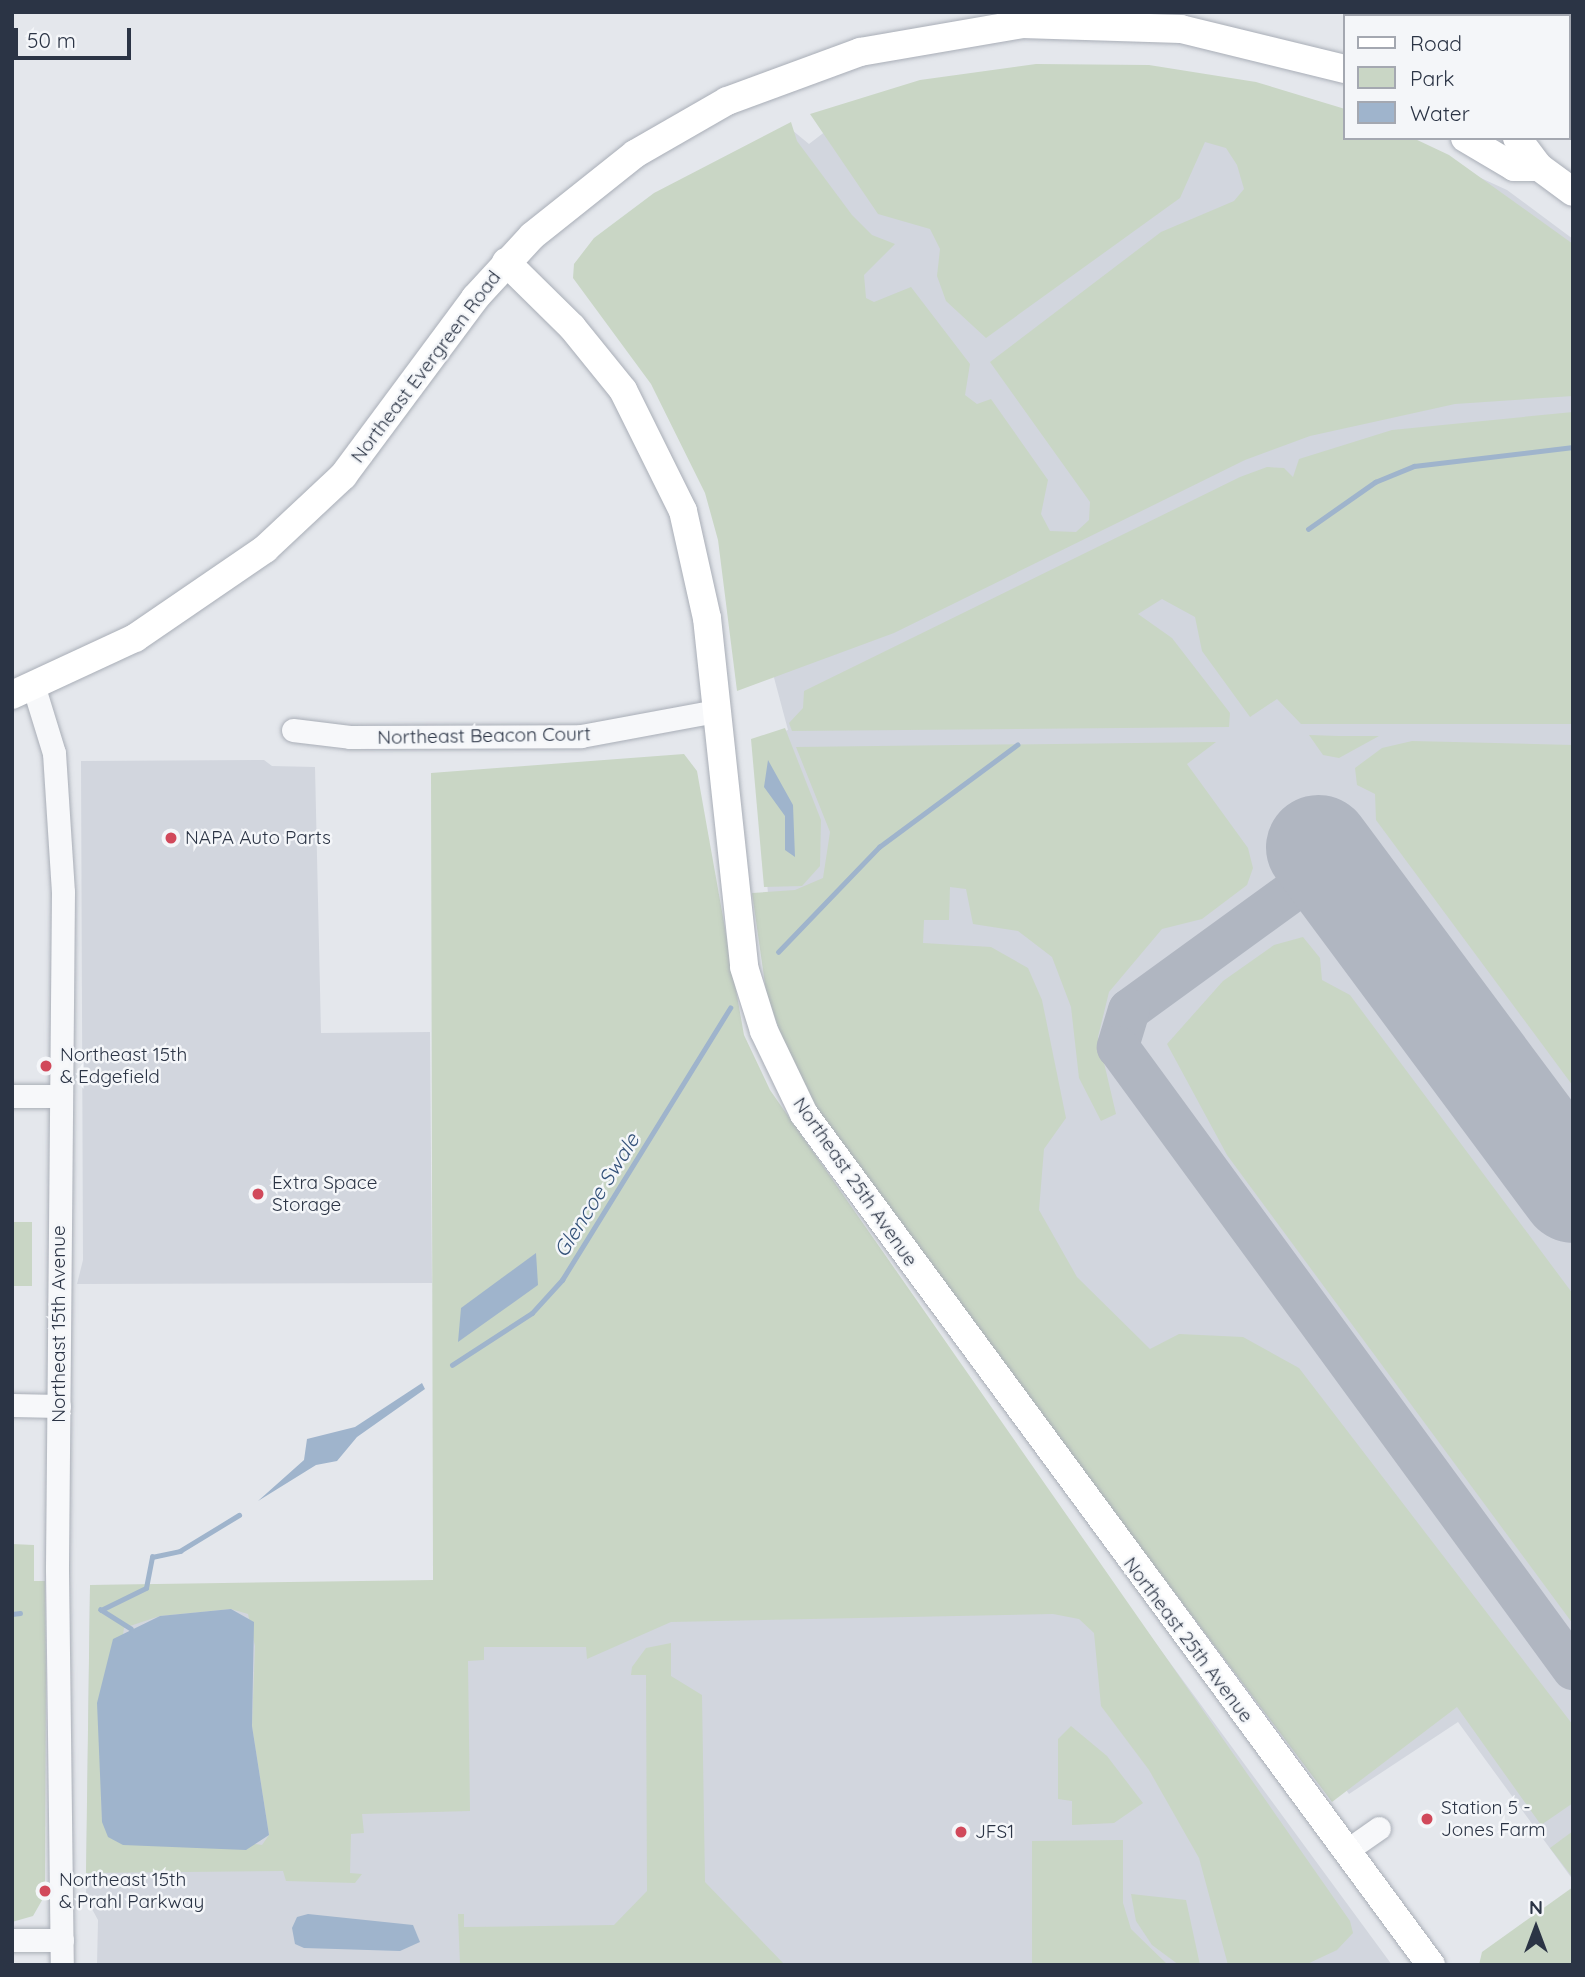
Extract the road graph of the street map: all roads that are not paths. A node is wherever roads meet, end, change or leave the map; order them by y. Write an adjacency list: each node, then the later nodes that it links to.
1 (1344, 69): 6 (main road, Northeast Evergreen Road)
2 (1468, 140): 4 (main road)
3 (1519, 140): 4 (main road)
4 (1539, 167): 5 (main road)
5 (1573, 192)
6 (506, 262): 7 (main road, Northeast Evergreen Road); 8 (main road, Northeast 25th Avenue)
7 (23, 692): 11 (street, Northeast 15th Avenue)
8 (716, 711): 9 (street, Northeast Beacon Court); 15 (main road, Northeast 25th Avenue)
9 (293, 730)
10 (12, 1096): 11 (street)
11 (59, 1096): 13 (street, Northeast 15th Avenue)
12 (12, 1405): 13 (street)
13 (59, 1406): 17 (street, Northeast 15th Avenue)
14 (1379, 1828): 15 (street)
15 (1346, 1851): 19 (main road, Northeast 25th Avenue)
16 (12, 1940): 17 (street)
17 (62, 1940): 18 (street, Northeast 15th Avenue)
18 (62, 1965)
19 (1431, 1965)

